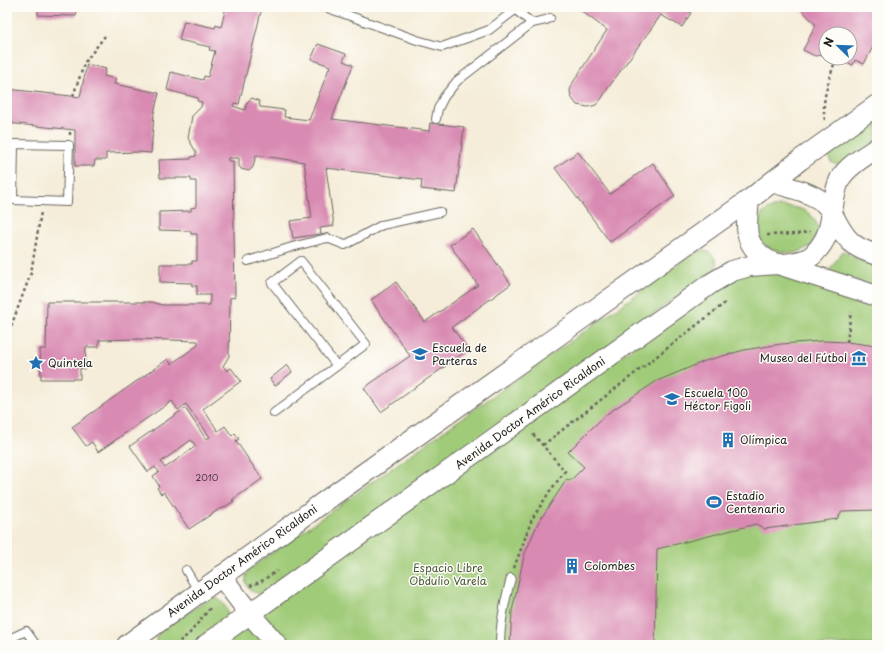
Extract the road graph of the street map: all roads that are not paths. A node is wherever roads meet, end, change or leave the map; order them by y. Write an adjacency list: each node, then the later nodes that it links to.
1 (325, 7): 2 (lane)
2 (514, 8): 4 (lane)
3 (550, 18): 4 (lane)
4 (532, 23): 6 (lane)
5 (877, 105): 9 (street)
6 (436, 119)
7 (877, 148): 12 (street)
8 (10, 158): 8 (lane)
9 (772, 182): 10 (street); 12 (street)
10 (749, 200): 15 (street); 20 (street, Avenida Doctor Américo Ricaldoni)
11 (440, 212): 14 (lane)
12 (833, 214): 13 (street); 15 (street)
13 (877, 256)
14 (248, 261)
15 (778, 264): 16 (street, Avenida Doctor Américo Ricaldoni); 23 (street, Avenida Doctor Américo Ricaldoni)
16 (877, 296)
17 (337, 366): 17 (lane); 18 (lane)
18 (274, 413)
19 (186, 570): 22 (lane)
20 (221, 576): 22 (street, Avenida Doctor Américo Ricaldoni); 23 (street)
21 (511, 578): 29 (lane)
22 (199, 592): 25 (street, Avenida Doctor Américo Ricaldoni)
23 (250, 614): 27 (street, Avenida Doctor Américo Ricaldoni); 28 (street)
24 (7, 638): 26 (lane)
25 (139, 642)
26 (36, 645)
27 (206, 645)
28 (277, 645)
29 (500, 645)

